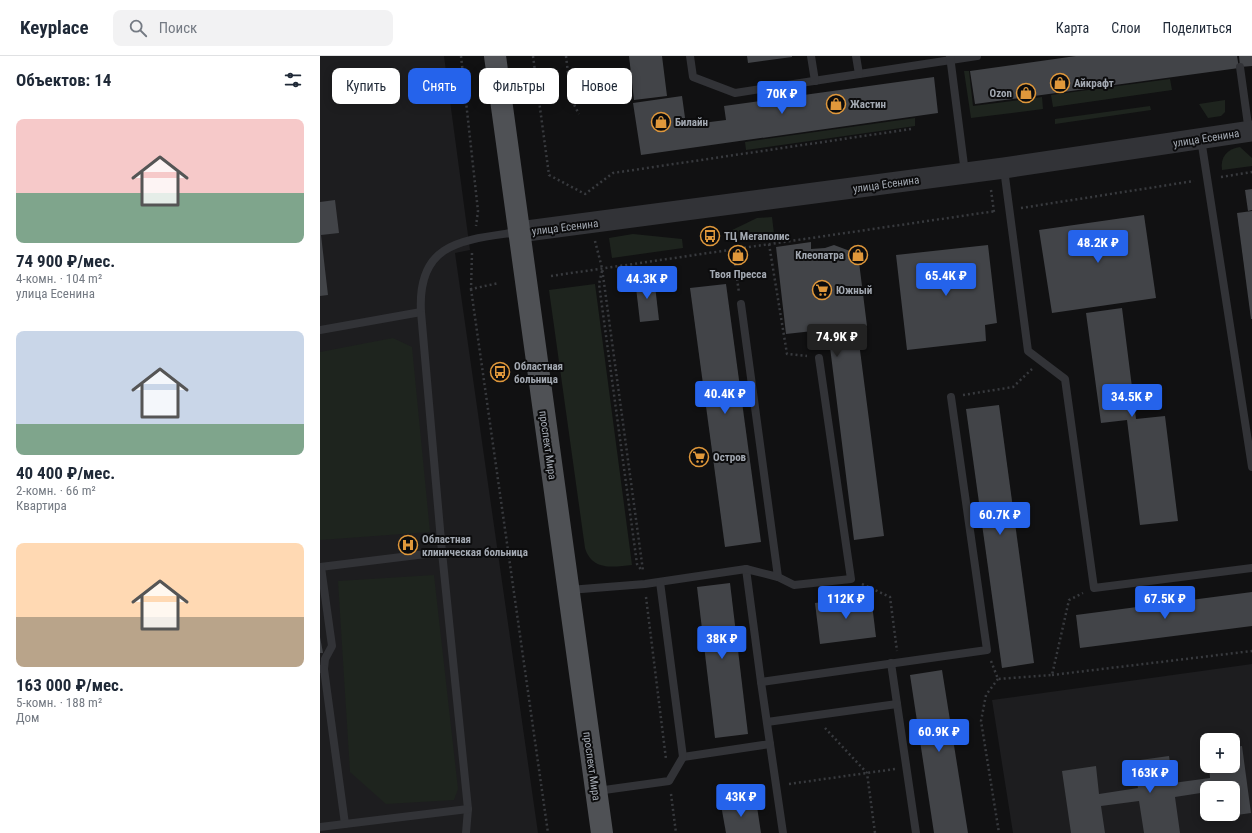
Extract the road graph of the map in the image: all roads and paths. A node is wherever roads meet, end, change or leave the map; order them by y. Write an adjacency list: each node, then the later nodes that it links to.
1 (461, 56): 26 (path)
2 (495, 56): 24 (main road, проспект Мира)
3 (533, 56): 14 (path)
4 (566, 56): 13 (path)
5 (690, 56): 12 (lane)
6 (811, 56): 12 (lane)
7 (856, 56): 11 (lane)
8 (977, 56): 9 (lane)
9 (951, 58): 11 (lane); 19 (lane)
10 (1240, 67): 15 (lane)
11 (859, 74): 12 (lane)
12 (815, 81)
13 (579, 114)
14 (911, 129)
15 (1250, 132): 16 (street, улица Есенина)
16 (1201, 139): 17 (street, улица Есенина); 20 (lane)
17 (1004, 168): 19 (street, улица Есенина); 22 (lane)
18 (1252, 172): 20 (path)
19 (965, 173): 24 (street, улица Есенина)
20 (1207, 179): 22 (path); 39 (lane)
21 (990, 187): 23 (path)
22 (1010, 209): 23 (path); 37 (lane)
23 (994, 212): 27 (path)
24 (519, 232): 26 (lane); 49 (main road, проспект Мира)
25 (594, 236): 29 (path)
26 (473, 239): 32 (path); 34 (lane)
27 (769, 244): 28 (path); 36 (path)
28 (733, 250): 29 (path); 33 (path)
29 (602, 268): 29 (path); 30 (path)
30 (551, 276)
31 (499, 283): 32 (path)
32 (470, 289): 71 (path)
33 (741, 304): 44 (lane)
34 (421, 312): 35 (lane); 40 (lane)
35 (320, 330)
36 (819, 358): 45 (lane)
37 (1041, 360): 38 (path); 48 (lane)
38 (951, 397): 50 (lane)
39 (1252, 467)
40 (442, 552): 41 (lane); 67 (lane)
41 (321, 567): 53 (lane)
42 (1252, 568): 48 (lane)
43 (746, 569): 44 (lane); 46 (lane); 56 (lane)
44 (778, 577): 45 (lane)
45 (851, 579): 52 (path)
46 (660, 582): 47 (lane); 61 (lane)
47 (645, 584): 49 (lane); 64 (path)
48 (1094, 588): 54 (path)
49 (568, 590): 66 (main road, проспект Мира)
50 (987, 650): 52 (lane); 55 (path)
51 (1252, 650): 54 (path)
52 (895, 663): 56 (lane); 57 (lane)
53 (322, 669): 68 (lane)
54 (1052, 674): 55 (path)
55 (998, 679): 77 (path)
56 (762, 682): 59 (lane)
57 (897, 704): 58 (lane); 62 (lane)
58 (814, 716): 59 (lane); 63 (path)
59 (767, 722): 60 (lane)
60 (770, 744): 61 (lane); 65 (lane)
61 (683, 757): 64 (lane)
62 (906, 767): 63 (path); 76 (lane)
63 (867, 773): 65 (path); 75 (path)
64 (669, 781): 66 (lane); 73 (path)
65 (776, 786): 74 (lane)
66 (596, 791): 72 (main road, проспект Мира)
67 (468, 809): 68 (lane); 70 (lane)
68 (346, 824): 69 (lane)
69 (320, 827)
70 (466, 833)
71 (548, 833)
72 (602, 833)
73 (676, 833)
74 (783, 833)
75 (875, 833)
76 (916, 833)
77 (999, 833)

